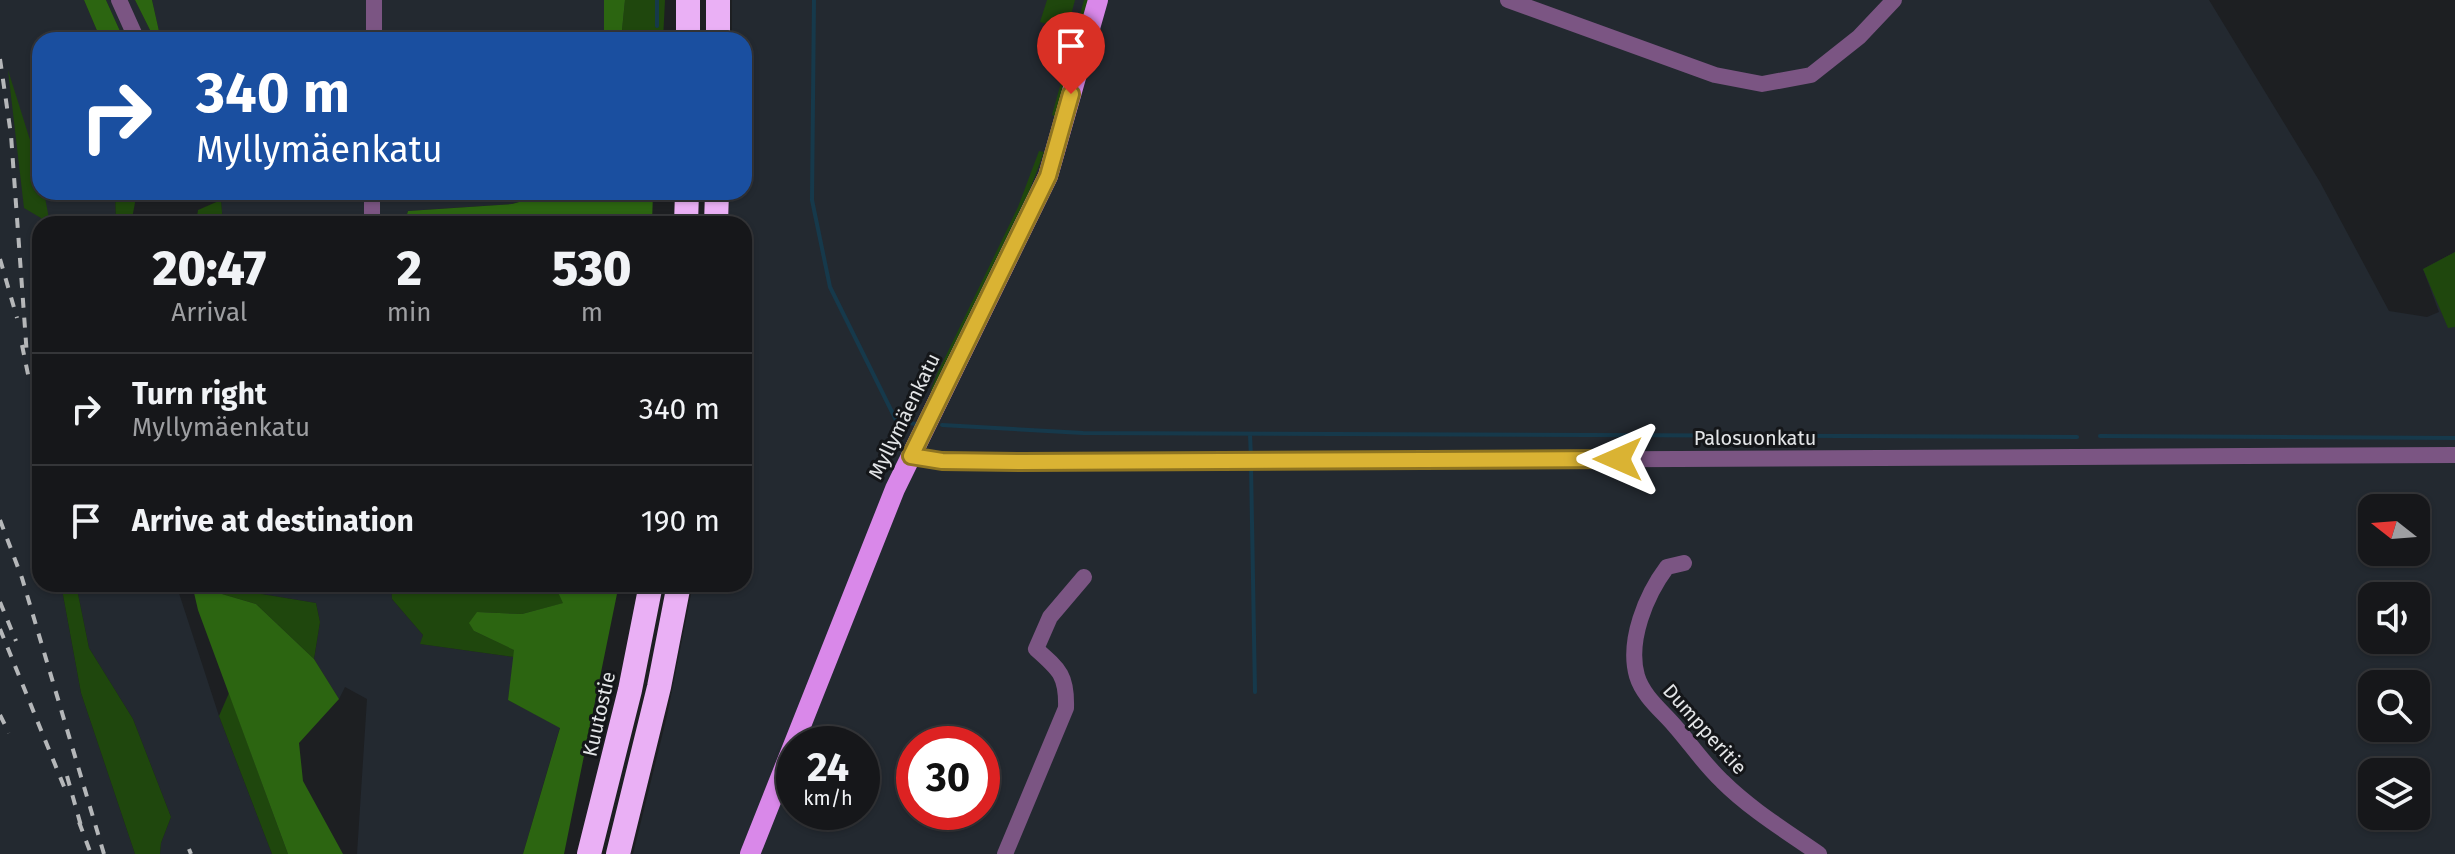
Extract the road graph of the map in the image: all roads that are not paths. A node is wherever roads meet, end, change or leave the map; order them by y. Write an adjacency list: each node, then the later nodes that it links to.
1 (119, 0): 8 (street)
2 (374, 0): 9 (street)
3 (688, 0): 10 (highway)
4 (718, 0): 11 (highway)
5 (1098, 0): 13 (main road, Myllymäenkatu)
6 (1508, 0): 7 (street)
7 (1894, 0)
8 (133, 32)
9 (374, 32)
10 (688, 32)
11 (718, 32)
12 (2455, 455): 13 (street, Palosuonkatu)
13 (911, 456): 20 (main road, Myllymäenkatu)
14 (1684, 563): 22 (street, Dumpperitie)
15 (1084, 577): 21 (street)
16 (649, 592): 18 (highway, Kuutostie)
17 (677, 592): 19 (highway)
18 (589, 854)
19 (618, 854)
20 (750, 854)
21 (1005, 854)
22 (1819, 854)

